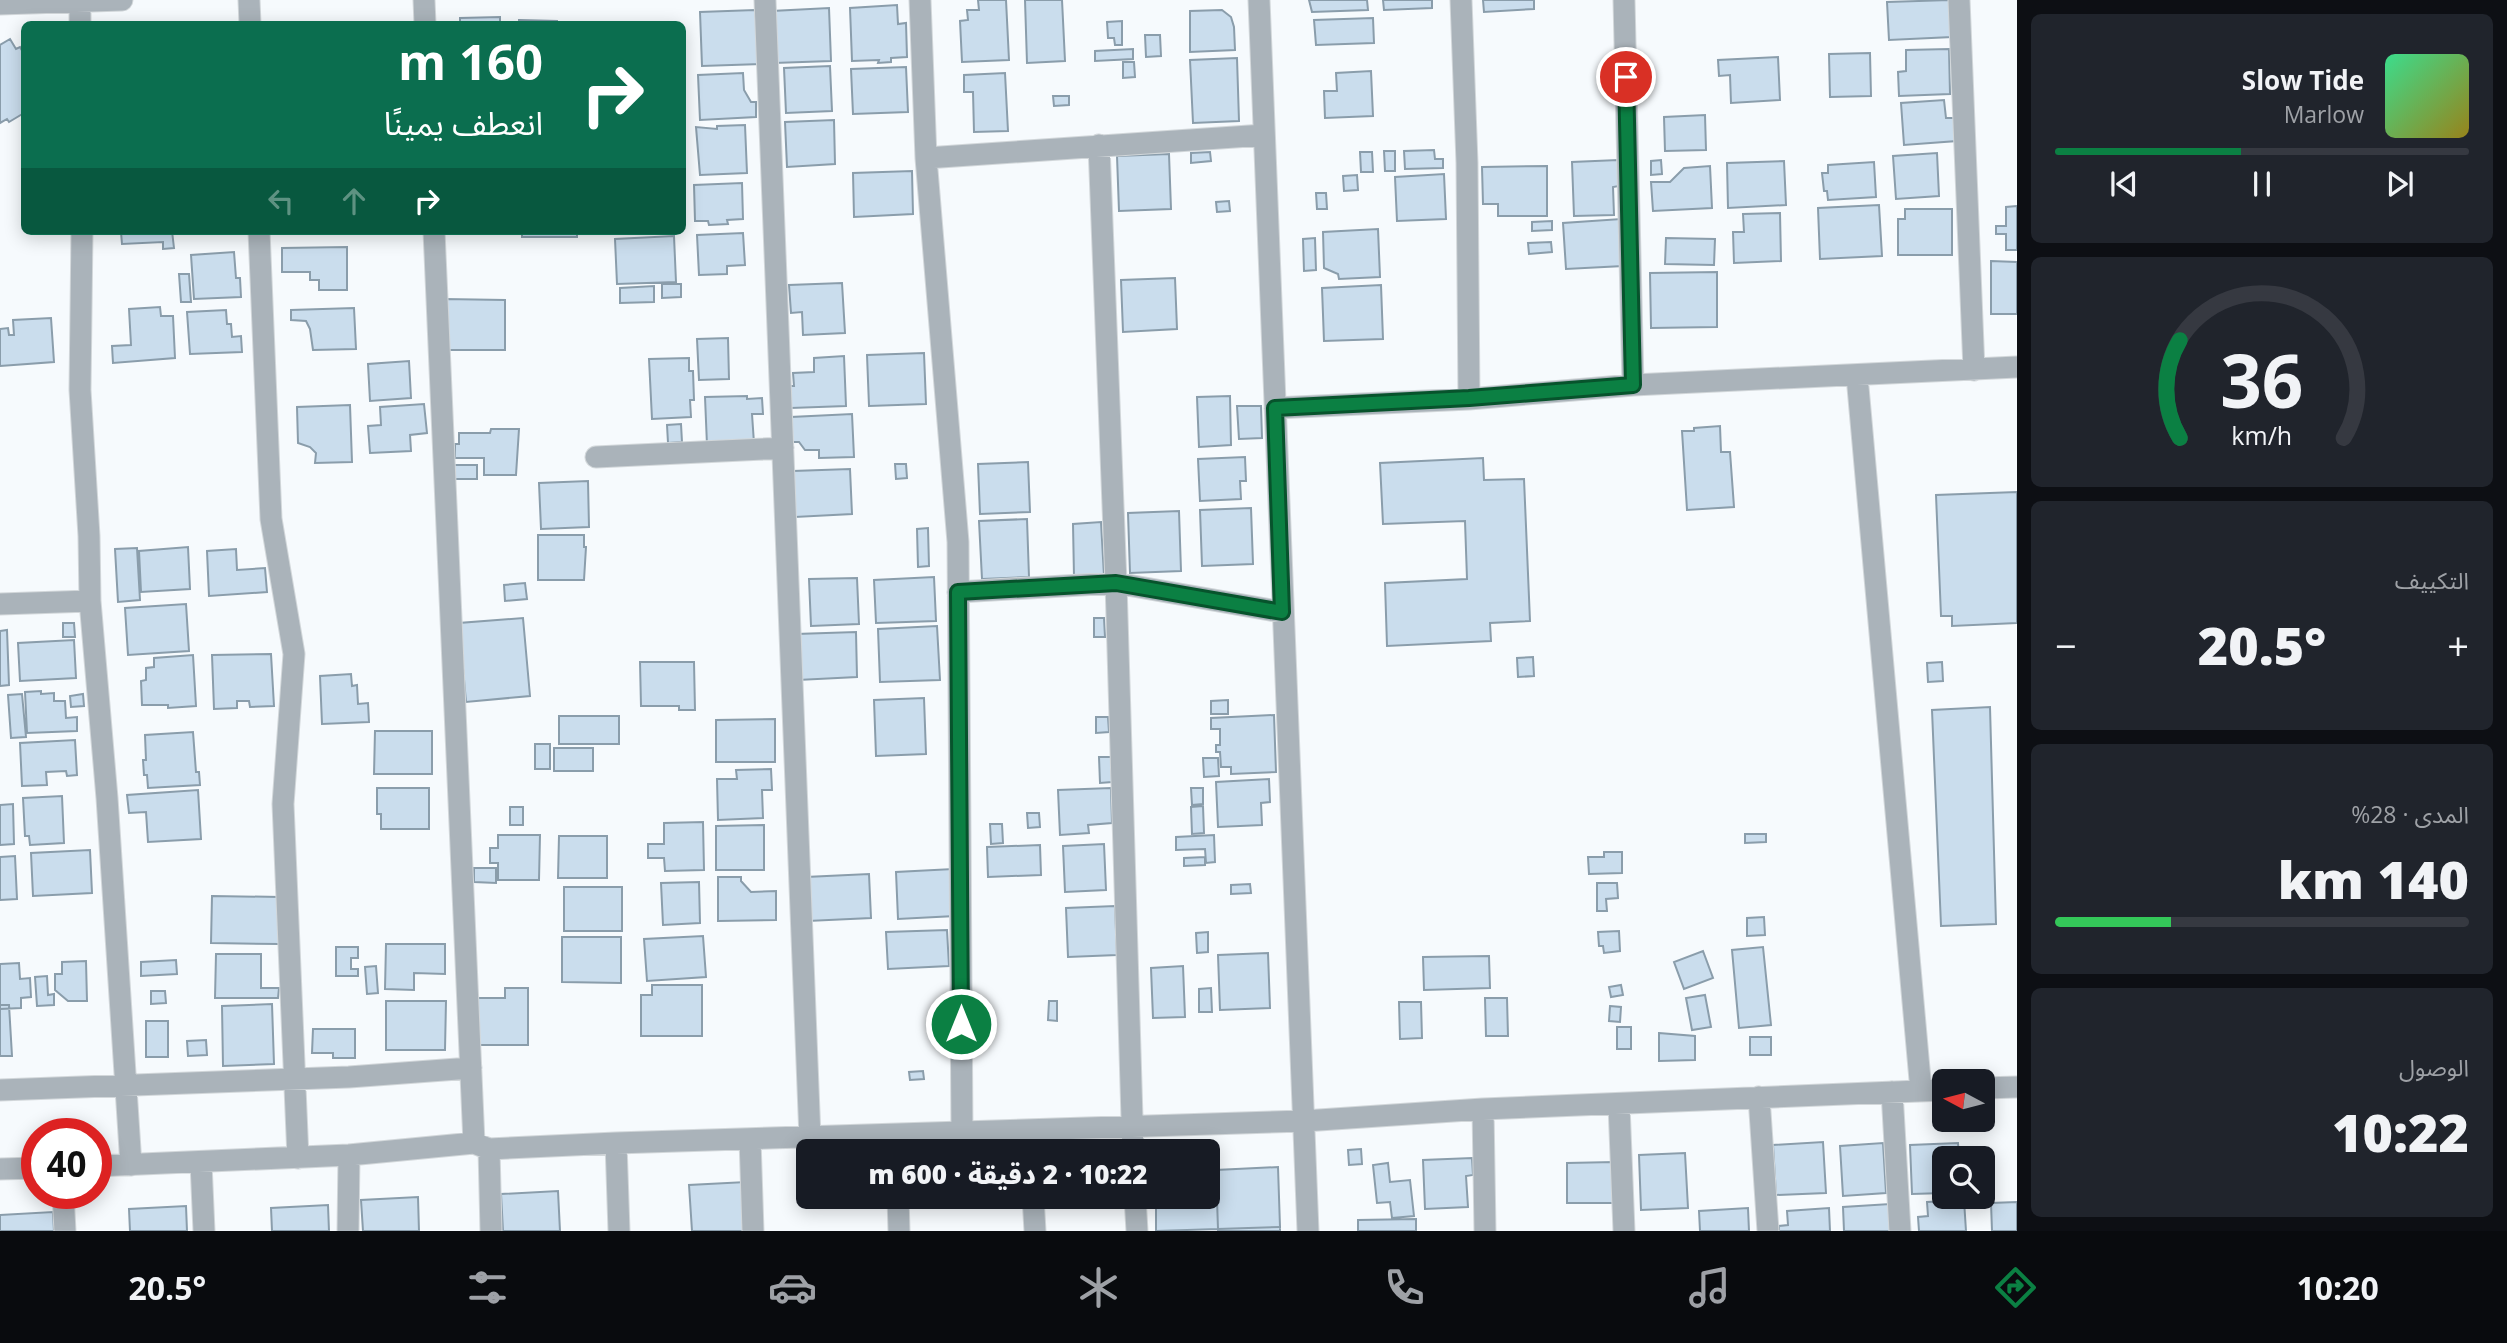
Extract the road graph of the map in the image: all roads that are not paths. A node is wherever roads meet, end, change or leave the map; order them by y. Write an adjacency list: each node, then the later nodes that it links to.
1 (122, 0): 10 (street)
2 (249, 0): 13 (street)
3 (424, 0): 14 (street)
4 (765, 0): 27 (street)
5 (920, 0): 17 (street)
6 (1259, 0): 15 (street)
7 (1461, 0): 25 (street)
8 (1623, 0): 24 (street)
9 (1959, 0): 22 (street)
10 (80, 1): 11 (street); 12 (street)
11 (0, 5)
12 (80, 21)
13 (250, 21)
14 (425, 21)
15 (1264, 135): 16 (street); 26 (street)
16 (1099, 145): 17 (street); 29 (street)
17 (926, 158): 30 (street)
18 (82, 235): 31 (street)
19 (258, 235): 35 (street)
20 (434, 235): 34 (street)
21 (2017, 367): 22 (street)
22 (1975, 370): 23 (street)
23 (1857, 376): 24 (street); 40 (street)
24 (1633, 385): 25 (street)
25 (1469, 398): 26 (street)
26 (1275, 408): 33 (street)
27 (783, 447): 28 (street); 50 (street)
28 (596, 457)
29 (1116, 583): 30 (street); 33 (street); 47 (street)
30 (958, 592): 49 (street)
31 (90, 601): 32 (street); 36 (street)
32 (0, 604)
33 (1282, 612): 46 (street)
34 (471, 1068): 35 (street); 57 (street)
35 (295, 1079): 36 (street); 59 (street)
36 (125, 1084): 39 (street); 61 (street)
37 (2017, 1087): 38 (street)
38 (1995, 1088)
39 (0, 1090)
40 (1921, 1091): 41 (street); 42 (street)
41 (1932, 1091)
42 (1892, 1092): 43 (street); 82 (street)
43 (1759, 1097): 44 (street); 81 (street)
44 (1619, 1105): 45 (street); 80 (street)
45 (1483, 1110): 46 (street); 79 (street)
46 (1304, 1121): 47 (street); 78 (street)
47 (1132, 1127): 48 (street); 55 (street)
48 (1029, 1130): 49 (street); 54 (street)
49 (962, 1132): 53 (street)
50 (810, 1138): 51 (street); 52 (street)
51 (750, 1139): 56 (street); 74 (street)
52 (827, 1139)
53 (920, 1139)
54 (1030, 1139)
55 (1132, 1139)
56 (616, 1143): 57 (street); 73 (street)
57 (482, 1146): 58 (street); 72 (street)
58 (349, 1155): 59 (street); 71 (street)
59 (298, 1158): 60 (street)
60 (201, 1163): 61 (street); 70 (street)
61 (131, 1165): 62 (street)
62 (112, 1166)
63 (21, 1168): 64 (street)
64 (0, 1169)
65 (64, 1209): 69 (street)
66 (898, 1209): 75 (street)
67 (1034, 1209): 76 (street)
68 (1135, 1209): 77 (street)
69 (65, 1231)
70 (204, 1231)
71 (348, 1231)
72 (491, 1231)
73 (619, 1231)
74 (753, 1231)
75 (899, 1231)
76 (1035, 1231)
77 (1136, 1231)
78 (1308, 1231)
79 (1485, 1231)
80 (1624, 1231)
81 (1768, 1231)
82 (1900, 1231)

